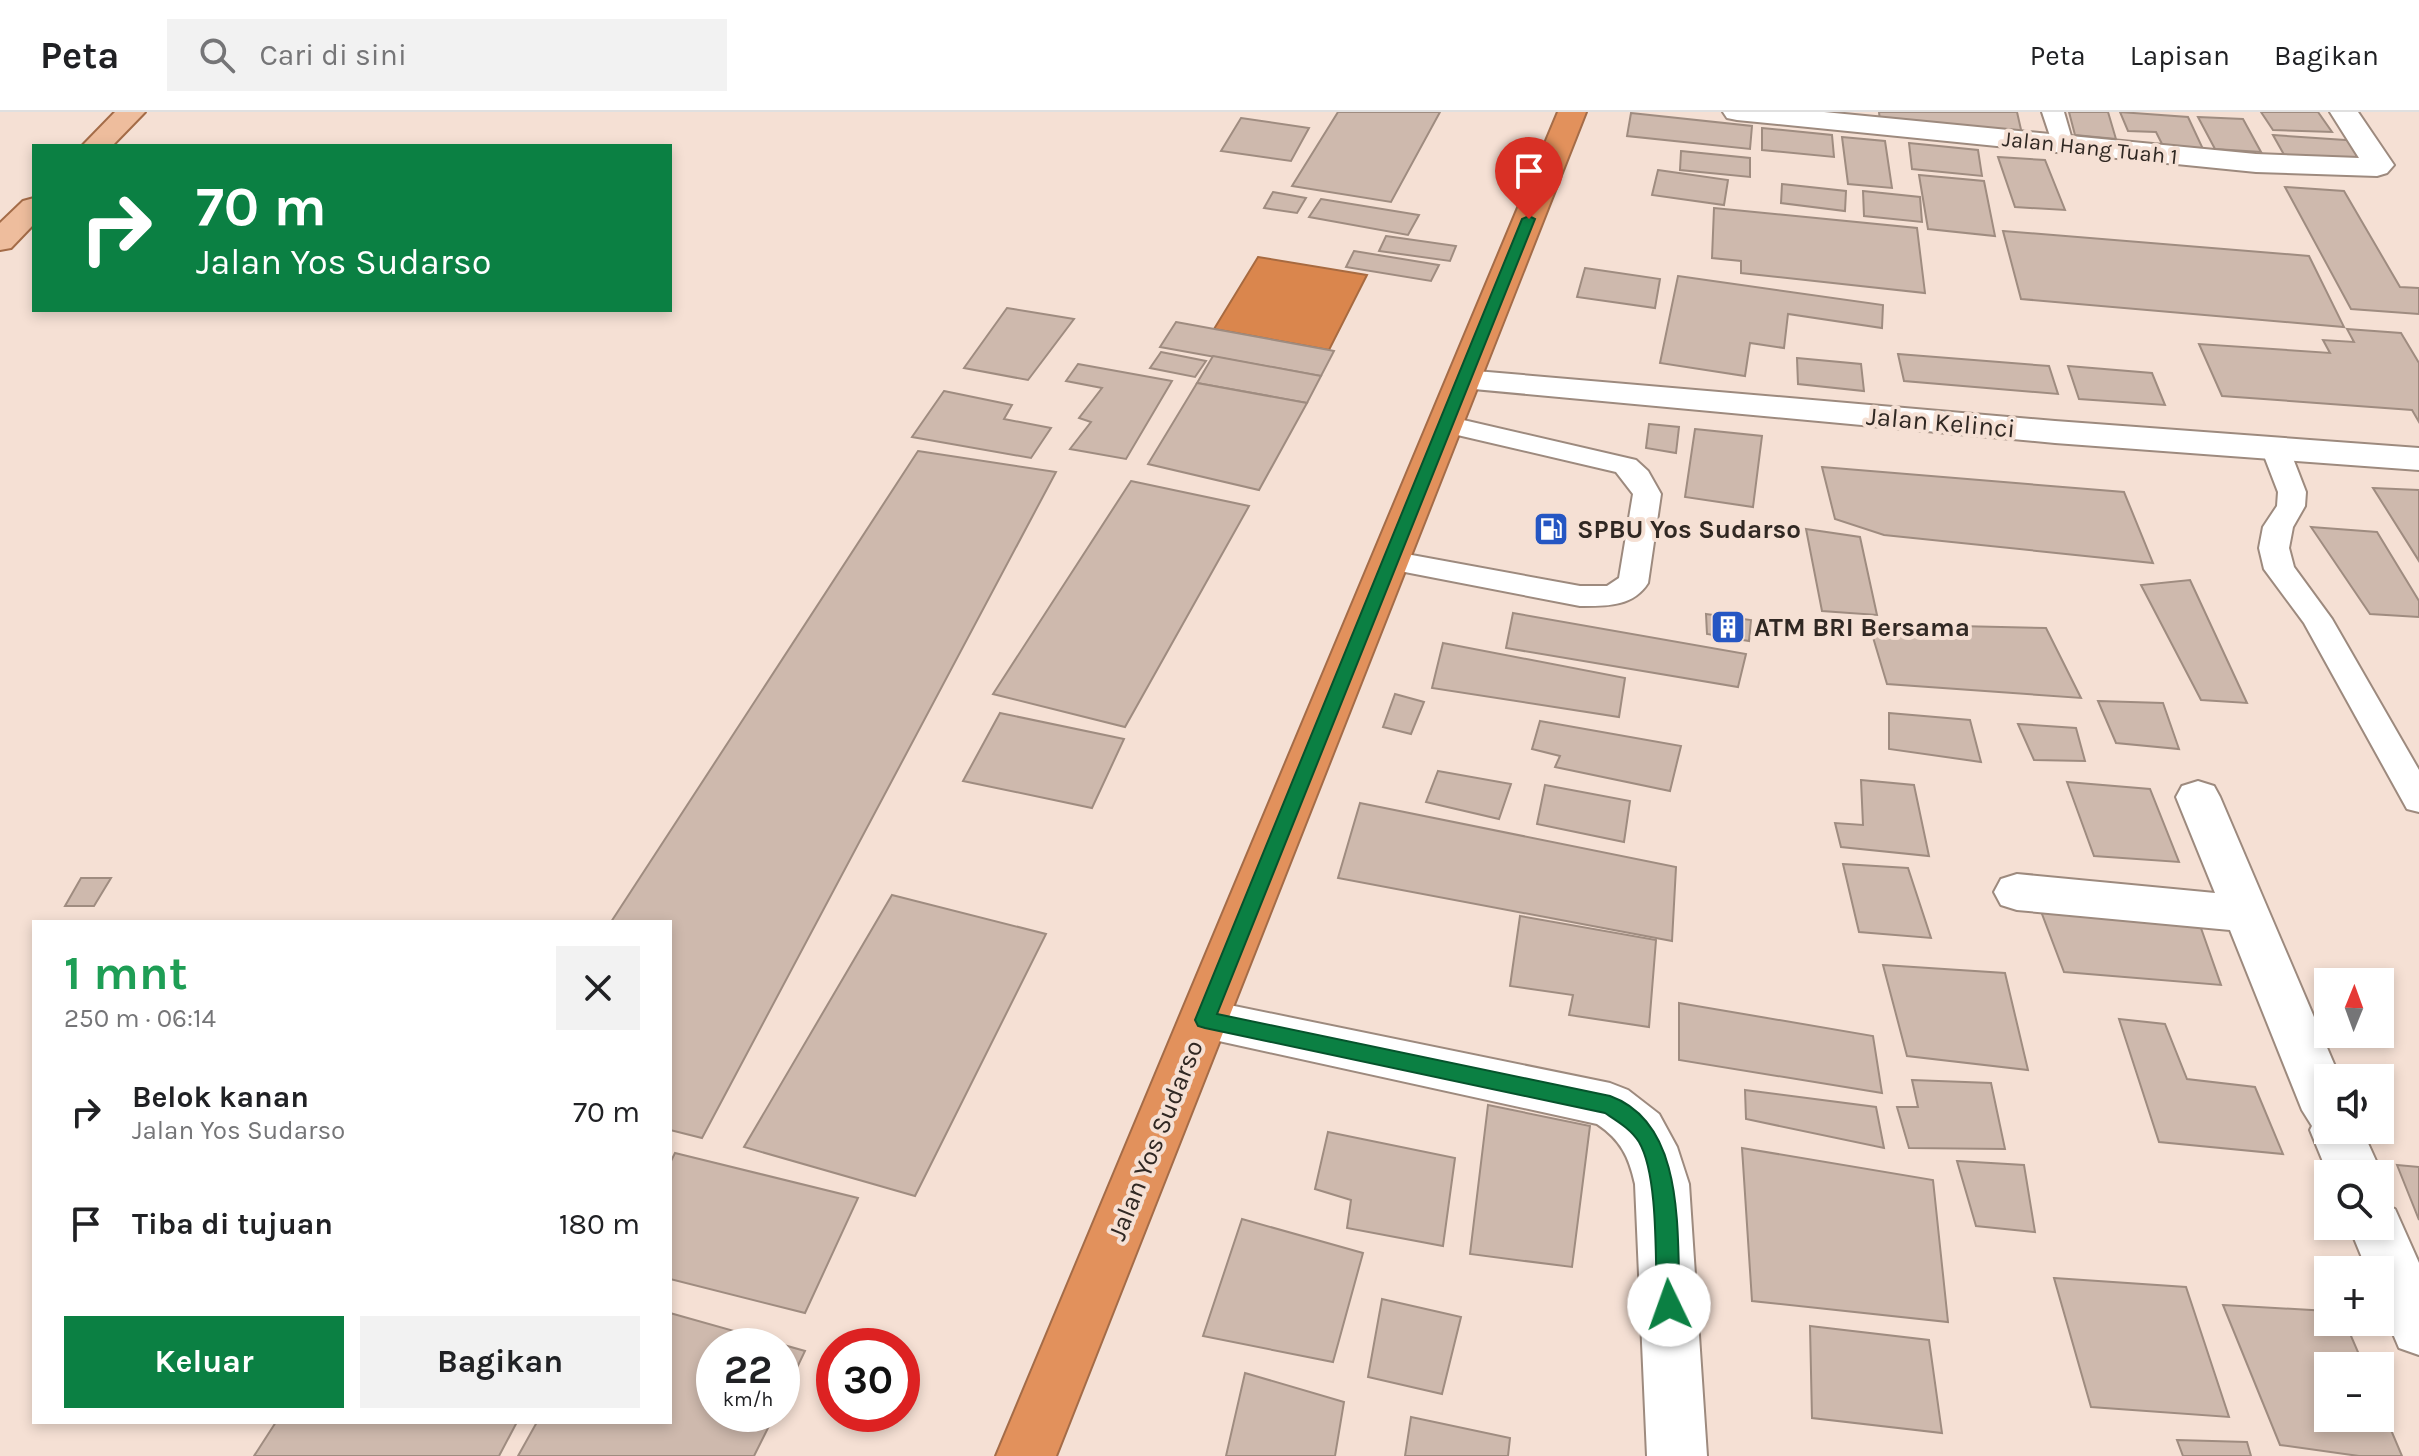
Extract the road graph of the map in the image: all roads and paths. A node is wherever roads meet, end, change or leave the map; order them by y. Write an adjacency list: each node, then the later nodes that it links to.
1 (131, 112): 7 (main road)
2 (1572, 112): 10 (highway, Jalan Yos Sudarso)
3 (1737, 112): 6 (street, Jalan Hang Tuah 1)
4 (2053, 112): 6 (lane)
5 (2344, 112): 6 (street, Jalan Hang Tuah 1)
6 (2062, 143)
7 (98, 144)
8 (32, 209): 9 (main road)
9 (0, 241)
10 (1464, 380): 11 (highway, Jalan Yos Sudarso); 12 (street, Jalan Kelinci)
11 (1446, 424): 14 (highway, Jalan Yos Sudarso); 14 (lane)
12 (2275, 448): 13 (street, Jalan Kelinci); 16 (lane)
13 (2419, 459)
14 (1390, 560): 19 (highway, Jalan Yos Sudarso)
15 (2198, 797): 18 (street)
16 (2419, 800)
17 (2017, 892): 18 (street)
18 (2247, 914): 20 (street)
19 (1205, 1020): 23 (highway, Jalan Yos Sudarso); 24 (street)
20 (2314, 1076)
21 (2382, 1240): 22 (street)
22 (2419, 1329)
23 (1026, 1456)
24 (1677, 1456)

